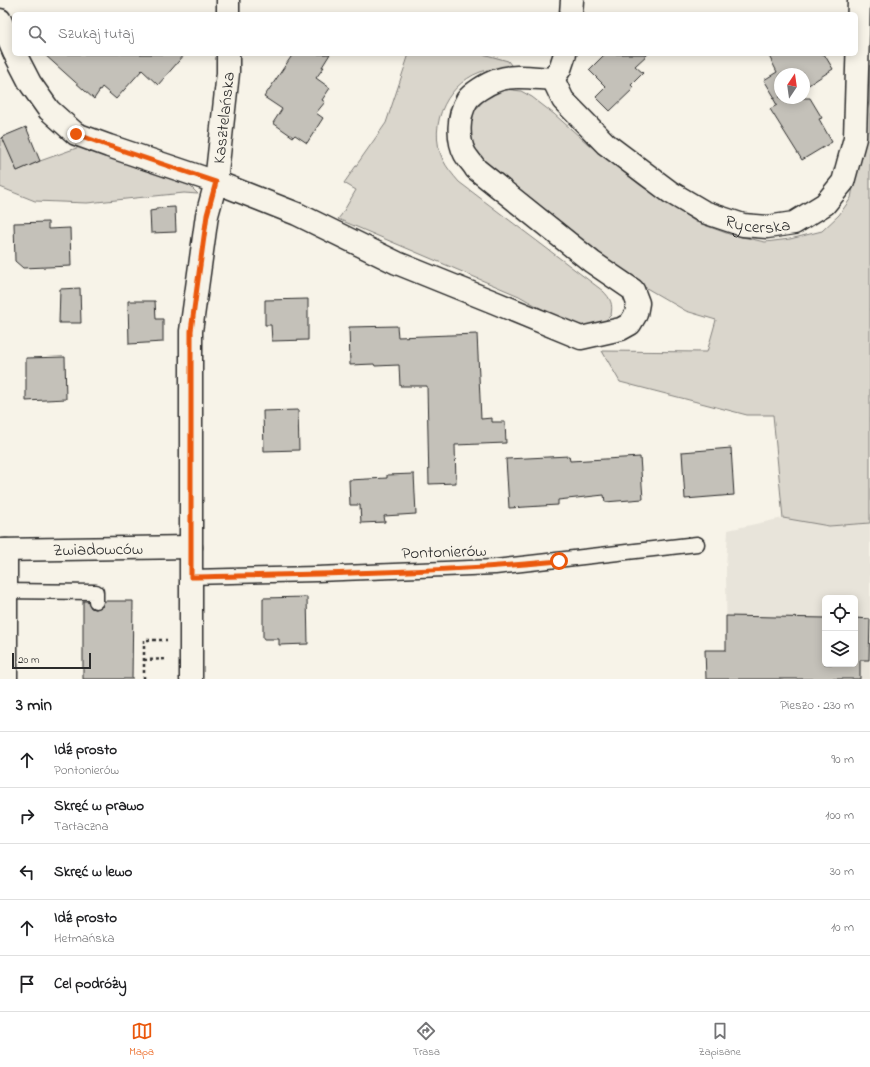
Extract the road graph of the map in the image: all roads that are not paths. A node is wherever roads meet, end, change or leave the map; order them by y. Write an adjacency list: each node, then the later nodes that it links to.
1 (228, 0): 4 (street)
2 (572, 0): 5 (street)
3 (859, 0): 7 (street, Rycerska)
4 (228, 12)
5 (571, 12)
6 (0, 20): 8 (street)
7 (858, 34)
8 (12, 48)
9 (16, 56): 14 (street)
10 (228, 56): 14 (street, Kasztelańska)
11 (564, 56): 13 (street)
12 (857, 56): 13 (street, Rycerska)
13 (553, 79): 14 (street)
14 (216, 182): 16 (street, Kasztelańska)
15 (697, 544): 18 (lane, Pontonierów)
16 (191, 547): 17 (street, Zwiadowców); 18 (street, Kasztelańska)
17 (3, 550): 19 (street, Zwiadowców)
18 (191, 577): 22 (street, Kasztelańska)
19 (3, 591): 20 (lane); 21 (street, Zwiadowców)
20 (96, 601)
21 (6, 679)
22 (191, 679)

